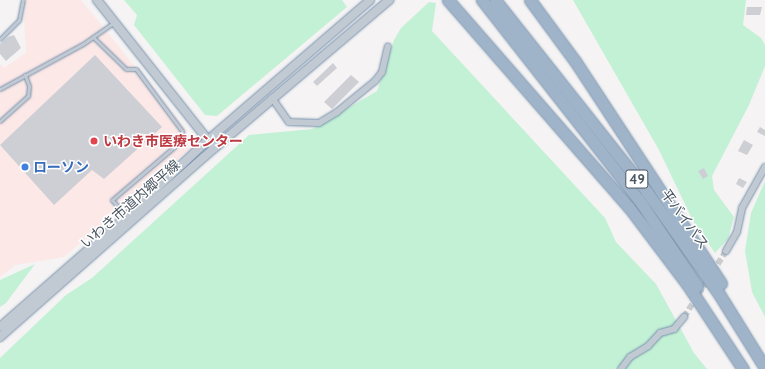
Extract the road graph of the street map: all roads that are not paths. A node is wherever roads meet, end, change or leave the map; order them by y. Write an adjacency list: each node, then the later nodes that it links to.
1 (23, 0): 11 (lane)
2 (98, 0): 9 (street)
3 (370, 0): 17 (street, いわき市道内郷平線)
4 (389, 0): 15 (street, いわき市道内郷平線)
5 (448, 0): 28 (highway)
6 (482, 0): 28 (highway, 平バイパス / 49)
7 (495, 0): 26 (highway, 平バイパス / 49)
8 (530, 0): 25 (highway)
9 (115, 21): 10 (lane); 17 (street)
10 (94, 37): 13 (lane); 20 (lane)
11 (0, 39)
12 (388, 47): 15 (street)
13 (25, 75): 14 (lane); 16 (lane)
14 (0, 89)
15 (272, 98): 18 (street, いわき市道内郷平線)
16 (0, 121)
17 (208, 140): 18 (street); 20 (street, いわき市道内郷平線)
18 (215, 148): 24 (street, いわき市道内郷平線)
19 (765, 167): 21 (street)
20 (127, 216): 23 (street, いわき市道内郷平線)
21 (726, 251)
22 (684, 318): 27 (street)
23 (0, 327)
24 (0, 336)
25 (765, 359)
26 (765, 368)
27 (621, 369)
28 (744, 369)

